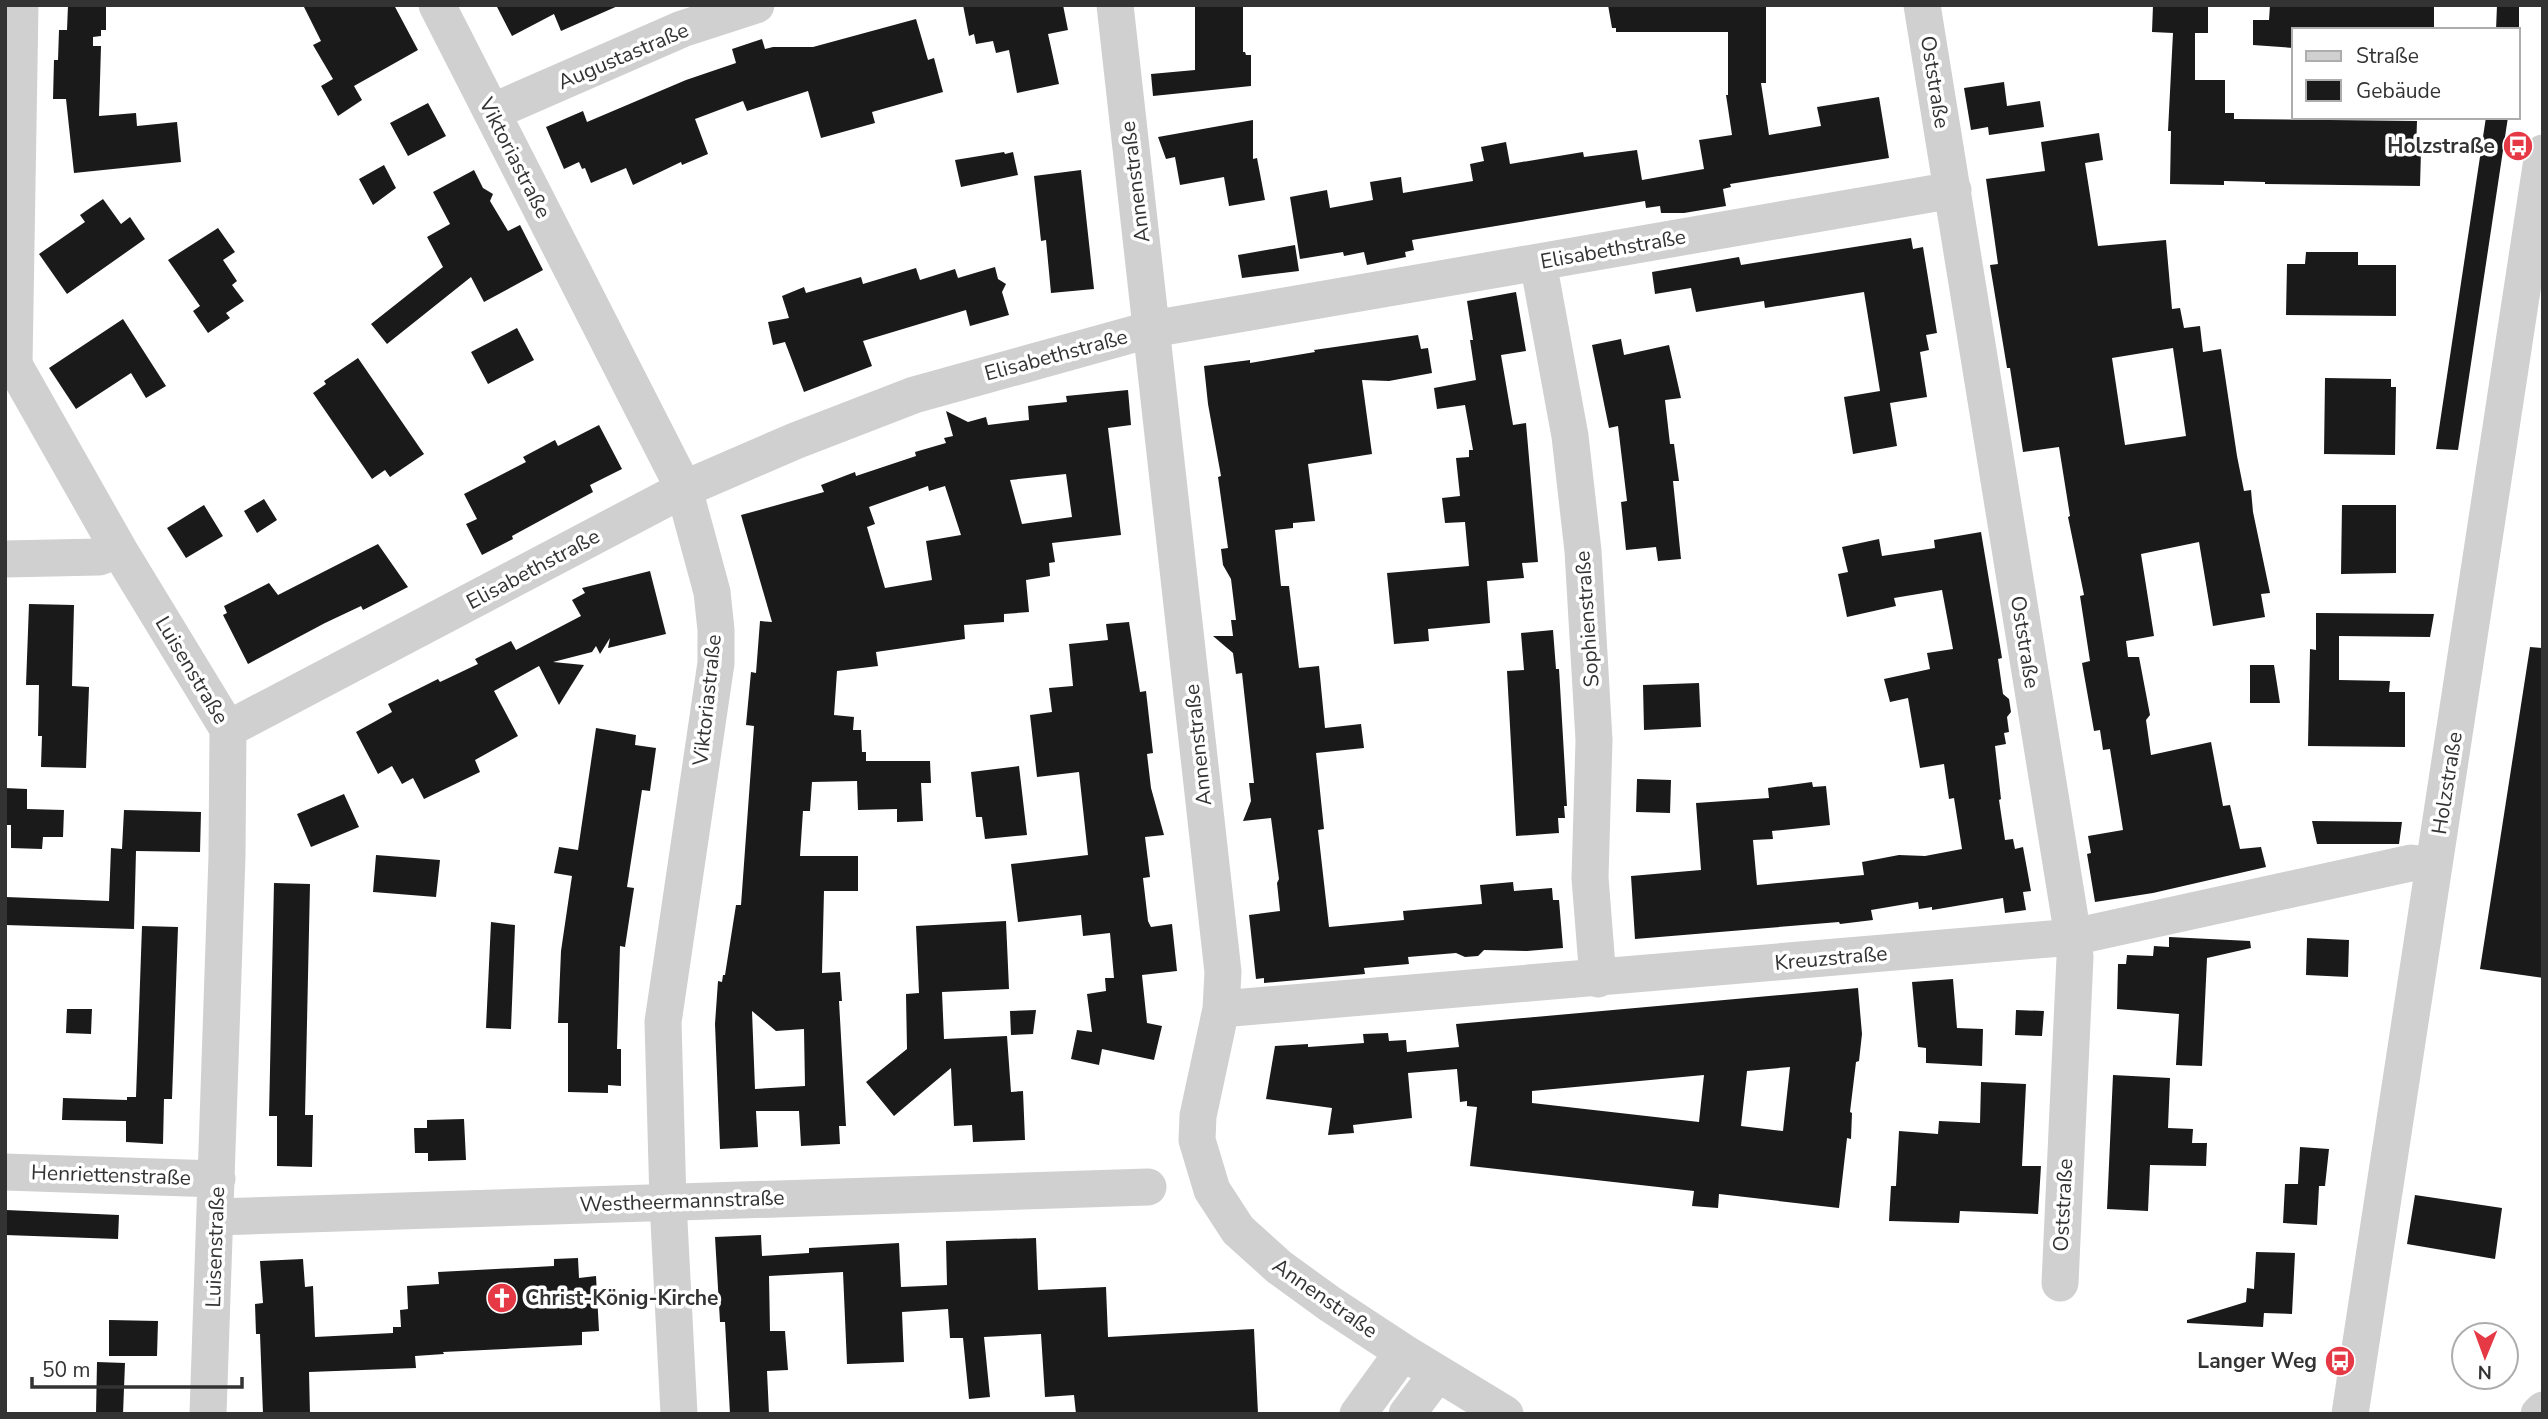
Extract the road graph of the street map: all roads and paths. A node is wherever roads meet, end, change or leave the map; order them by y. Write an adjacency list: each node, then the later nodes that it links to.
1 (20, 5): 12 (street, Luisenstraße)
2 (437, 5): 6 (street, Viktoriastraße)
3 (756, 5): 6 (street, Augustastraße)
4 (1115, 5): 10 (street, Annenstraße)
5 (1922, 5): 8 (street, Oststraße)
6 (492, 112): 11 (street, Viktoriastraße)
7 (2543, 153): 15 (street, Holzstraße)
8 (1953, 190): 9 (street, Elisabethstraße); 16 (street, Oststraße)
9 (1538, 262): 10 (street, Elisabethstraße); 17 (street, Sophienstraße)
10 (1152, 329): 11 (street, Elisabethstraße); 18 (street, Annenstraße)
11 (684, 489): 14 (street, Elisabethstraße); 22 (street, Viktoriastraße)
12 (120, 550): 13 (street); 14 (street, Luisenstraße)
13 (5, 559)
14 (228, 729): 20 (street, Luisenstraße)
15 (2434, 866): 16 (street, Kreuzstraße); 33 (street, Holzstraße)
16 (2073, 937): 17 (street, Kreuzstraße); 24 (street, Oststraße)
17 (1598, 979): 18 (street, Kreuzstraße)
18 (1221, 1009): 25 (street, Annenstraße)
19 (5, 1172): 20 (street, Henriettenstraße)
20 (217, 1179): 23 (street, Luisenstraße)
21 (1149, 1187): 22 (street, Westheermannstraße)
22 (668, 1202): 23 (street, Westheermannstraße); 29 (street, Viktoriastraße)
23 (216, 1217): 28 (street, Luisenstraße)
24 (2060, 1283)
25 (1403, 1352): 26 (street, Annenstraße); 30 (street)
26 (1437, 1374): 31 (street); 32 (street, Annenstraße)
27 (2543, 1410): 34 (street)
28 (208, 1414)
29 (679, 1414)
30 (1358, 1414)
31 (1407, 1414)
32 (1505, 1414)
33 (2350, 1414)
34 (2539, 1414)

